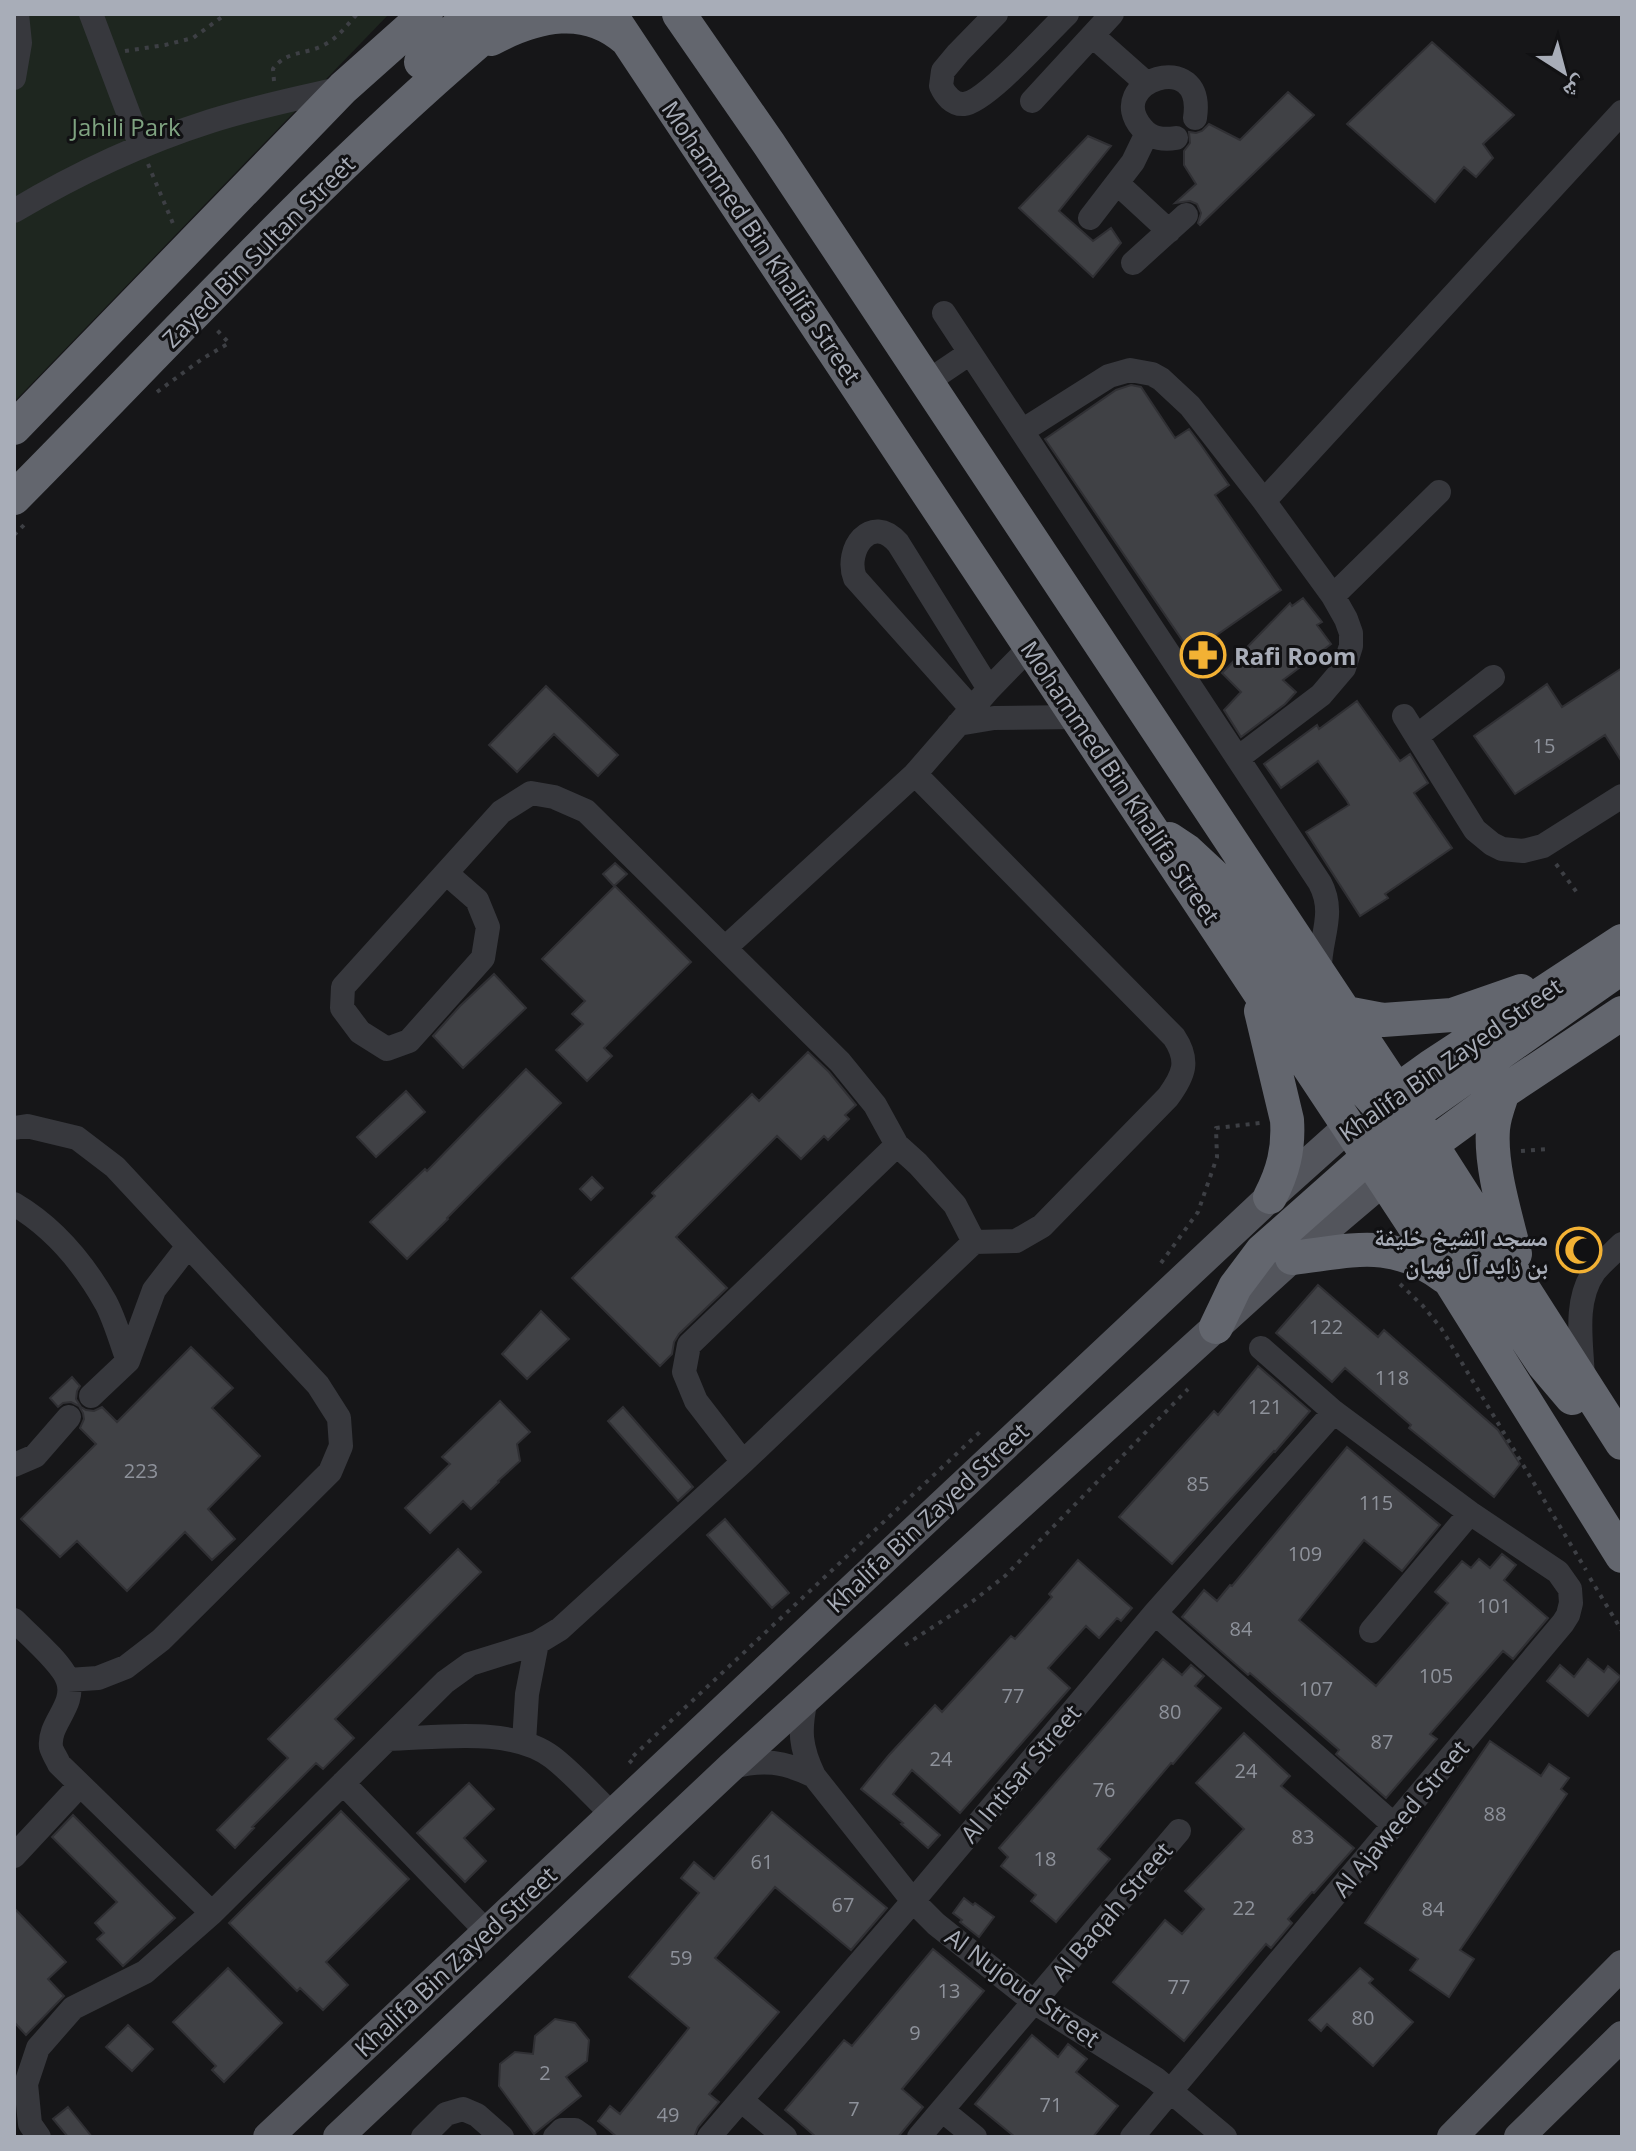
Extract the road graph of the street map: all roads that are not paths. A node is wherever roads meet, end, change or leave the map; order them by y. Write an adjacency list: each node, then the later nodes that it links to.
1 (17, 14): 18 (street)
2 (91, 14): 28 (street)
3 (400, 14): 15 (highway)
4 (426, 14): 15 (highway)
5 (471, 14): 25 (highway)
6 (511, 14): 17 (highway, Zayed Bin Sultan Street)
7 (654, 14): 27 (highway)
8 (679, 14): 16 (highway, Mohammed Bin Khalifa Street)
9 (692, 14): 16 (highway)
10 (996, 14): 11 (street)
11 (1067, 14)
12 (1112, 14): 14 (street)
13 (619, 27): 17 (highway); 43 (highway, Mohammed Bin Khalifa Street)
14 (1093, 36): 19 (street); 21 (street)
15 (386, 48): 20 (highway)
16 (704, 49): 27 (highway, Mohammed Bin Khalifa Street)
17 (458, 57): 25 (highway, Zayed Bin Sultan Street)
18 (14, 78)
19 (1146, 83): 23 (street); 24 (street)
20 (343, 88): 28 (street); 36 (highway)
21 (1032, 101)
22 (1622, 112): 40 (street)
23 (1195, 118)
24 (1147, 133): 26 (street); 29 (street)
25 (370, 138): 39 (highway, Zayed Bin Sultan Street)
26 (1176, 138)
27 (769, 144): 35 (highway, Mohammed Bin Khalifa Street)
28 (141, 147): 30 (street)
29 (1117, 183): 31 (street); 32 (street)
30 (14, 211)
31 (1090, 218)
32 (1133, 263)
33 (944, 313): 34 (street)
34 (970, 353): 35 (street); 37 (street)
35 (927, 382): 58 (highway, Mohammed Bin Khalifa Street)
36 (14, 428)
37 (1022, 431): 40 (street); 49 (street)
38 (1439, 492): 41 (street)
39 (14, 498)
40 (1264, 501): 41 (street)
41 (1333, 596): 49 (street)
42 (958, 639): 44 (street); 44 (street); 46 (street)
43 (1031, 646): 46 (street); 48 (highway, Mohammed Bin Khalifa Street)
44 (928, 660): 47 (street)
45 (1493, 677): 51 (street)
46 (989, 689): 47 (street)
47 (965, 716): 48 (street); 50 (street)
48 (1078, 717): 52 (highway, Mohammed Bin Khalifa Street)
49 (1238, 758): 58 (street)
50 (915, 774): 55 (street); 68 (street)
51 (1622, 796)
52 (1154, 832): 59 (highway, Mohammed Bin Khalifa Street); 64 (highway)
53 (446, 873): 53 (street); 55 (street)
54 (1622, 941): 57 (highway, Khalifa Bin Zayed Street)
55 (725, 948): 65 (street)
56 (1622, 966): 64 (highway)
57 (1576, 971): 60 (highway); 64 (highway, Khalifa Bin Zayed Street)
58 (1320, 973): 60 (highway, Mohammed Bin Khalifa Street)
59 (1254, 983): 64 (highway, Mohammed Bin Khalifa Street); 66 (highway)
60 (1346, 1013): 64 (highway, Mohammed Bin Khalifa Street)
61 (1618, 1018): 62 (highway, Khalifa Bin Zayed Street)
62 (1503, 1092): 64 (highway, Khalifa Bin Zayed Street); 73 (highway)
63 (14, 1128): 69 (street)
64 (1391, 1135): 66 (main road, Khalifa Bin Zayed Street); 71 (main road, Khalifa Bin Zayed Street); 72 (highway, Mohammed Bin Khalifa Street); 73 (highway, Mohammed Bin Khalifa Street); 74 (highway); 81 (highway)
65 (897, 1145): 68 (street); 83 (street)
66 (1270, 1197): 98 (main road, Khalifa Bin Zayed Street)
67 (14, 1204): 76 (street)
68 (974, 1242): 83 (street)
69 (188, 1246): 76 (street); 90 (street)
70 (1620, 1253): 77 (street)
71 (1292, 1258): 72 (highway); 74 (main road, Khalifa Bin Zayed Street)
72 (1449, 1279): 85 (highway, Mohammed Bin Khalifa Street)
73 (1522, 1286): 77 (highway, Mohammed Bin Khalifa Street)
74 (1216, 1327): 91 (main road, Khalifa Bin Zayed Street)
75 (1261, 1348): 79 (street, Al Ajaweed Street)
76 (128, 1361): 78 (street)
77 (1583, 1382): 81 (highway, Mohammed Bin Khalifa Street)
78 (91, 1396)
79 (1334, 1412): 84 (street, Al Ajaweed Street); 86 (street, Al Intisar Street)
80 (69, 1417): 82 (street)
81 (1617, 1434)
82 (21, 1457)
83 (743, 1462): 89 (street)
84 (1470, 1513): 88 (street); 99 (street, Al Ajaweed Street)
85 (1617, 1544)
86 (1155, 1613): 99 (street); 102 (street, Al Intisar Street)
87 (14, 1620): 90 (street)
88 (1371, 1631)
89 (537, 1643): 92 (street); 93 (street)
90 (68, 1680): 97 (street)
91 (806, 1699): 94 (main road, Khalifa Bin Zayed Street); 95 (street, Al Nujoud Street)
92 (388, 1739): 93 (street); 96 (street)
93 (524, 1742): 98 (street)
94 (731, 1767): 95 (street); 115 (main road, Khalifa Bin Zayed Street)
95 (814, 1776): 102 (street, Al Nujoud Street)
96 (343, 1783): 103 (street); 104 (street)
97 (80, 1785): 101 (street); 103 (street)
98 (611, 1813): 104 (main road, Khalifa Bin Zayed Street)
99 (1394, 1825): 109 (street, Al Ajaweed Street)
100 (1179, 1831): 106 (street, Al Baqah Street)
101 (14, 1856)
102 (913, 1901): 106 (street, Al Nujoud Street); 110 (street, Al Intisar Street)
103 (212, 1913): 113 (street)
104 (487, 1932): 114 (main road, Khalifa Bin Zayed Street)
105 (1622, 1965): 126 (main road)
106 (1034, 2002): 109 (street, Al Nujoud Street); 112 (street, Al Baqah Street)
107 (1622, 2036): 111 (main road)
108 (1622, 2056): 111 (street)
109 (1172, 2091): 124 (street, Al Ajaweed Street); 125 (street, Al Nujoud Street)
110 (741, 2100): 120 (street, Al Intisar Street); 121 (street)
111 (1555, 2102): 127 (main road)
112 (942, 2110): 122 (street, Al Baqah Street); 123 (street)
113 (39, 2137)
114 (268, 2137)
115 (338, 2137)
116 (423, 2137): 117 (street)
117 (502, 2137)
118 (555, 2137): 119 (street)
119 (585, 2137)
120 (709, 2137)
121 (785, 2137)
122 (919, 2137)
123 (975, 2137)
124 (1132, 2137)
125 (1225, 2137)
126 (1452, 2137)
127 (1519, 2137)

